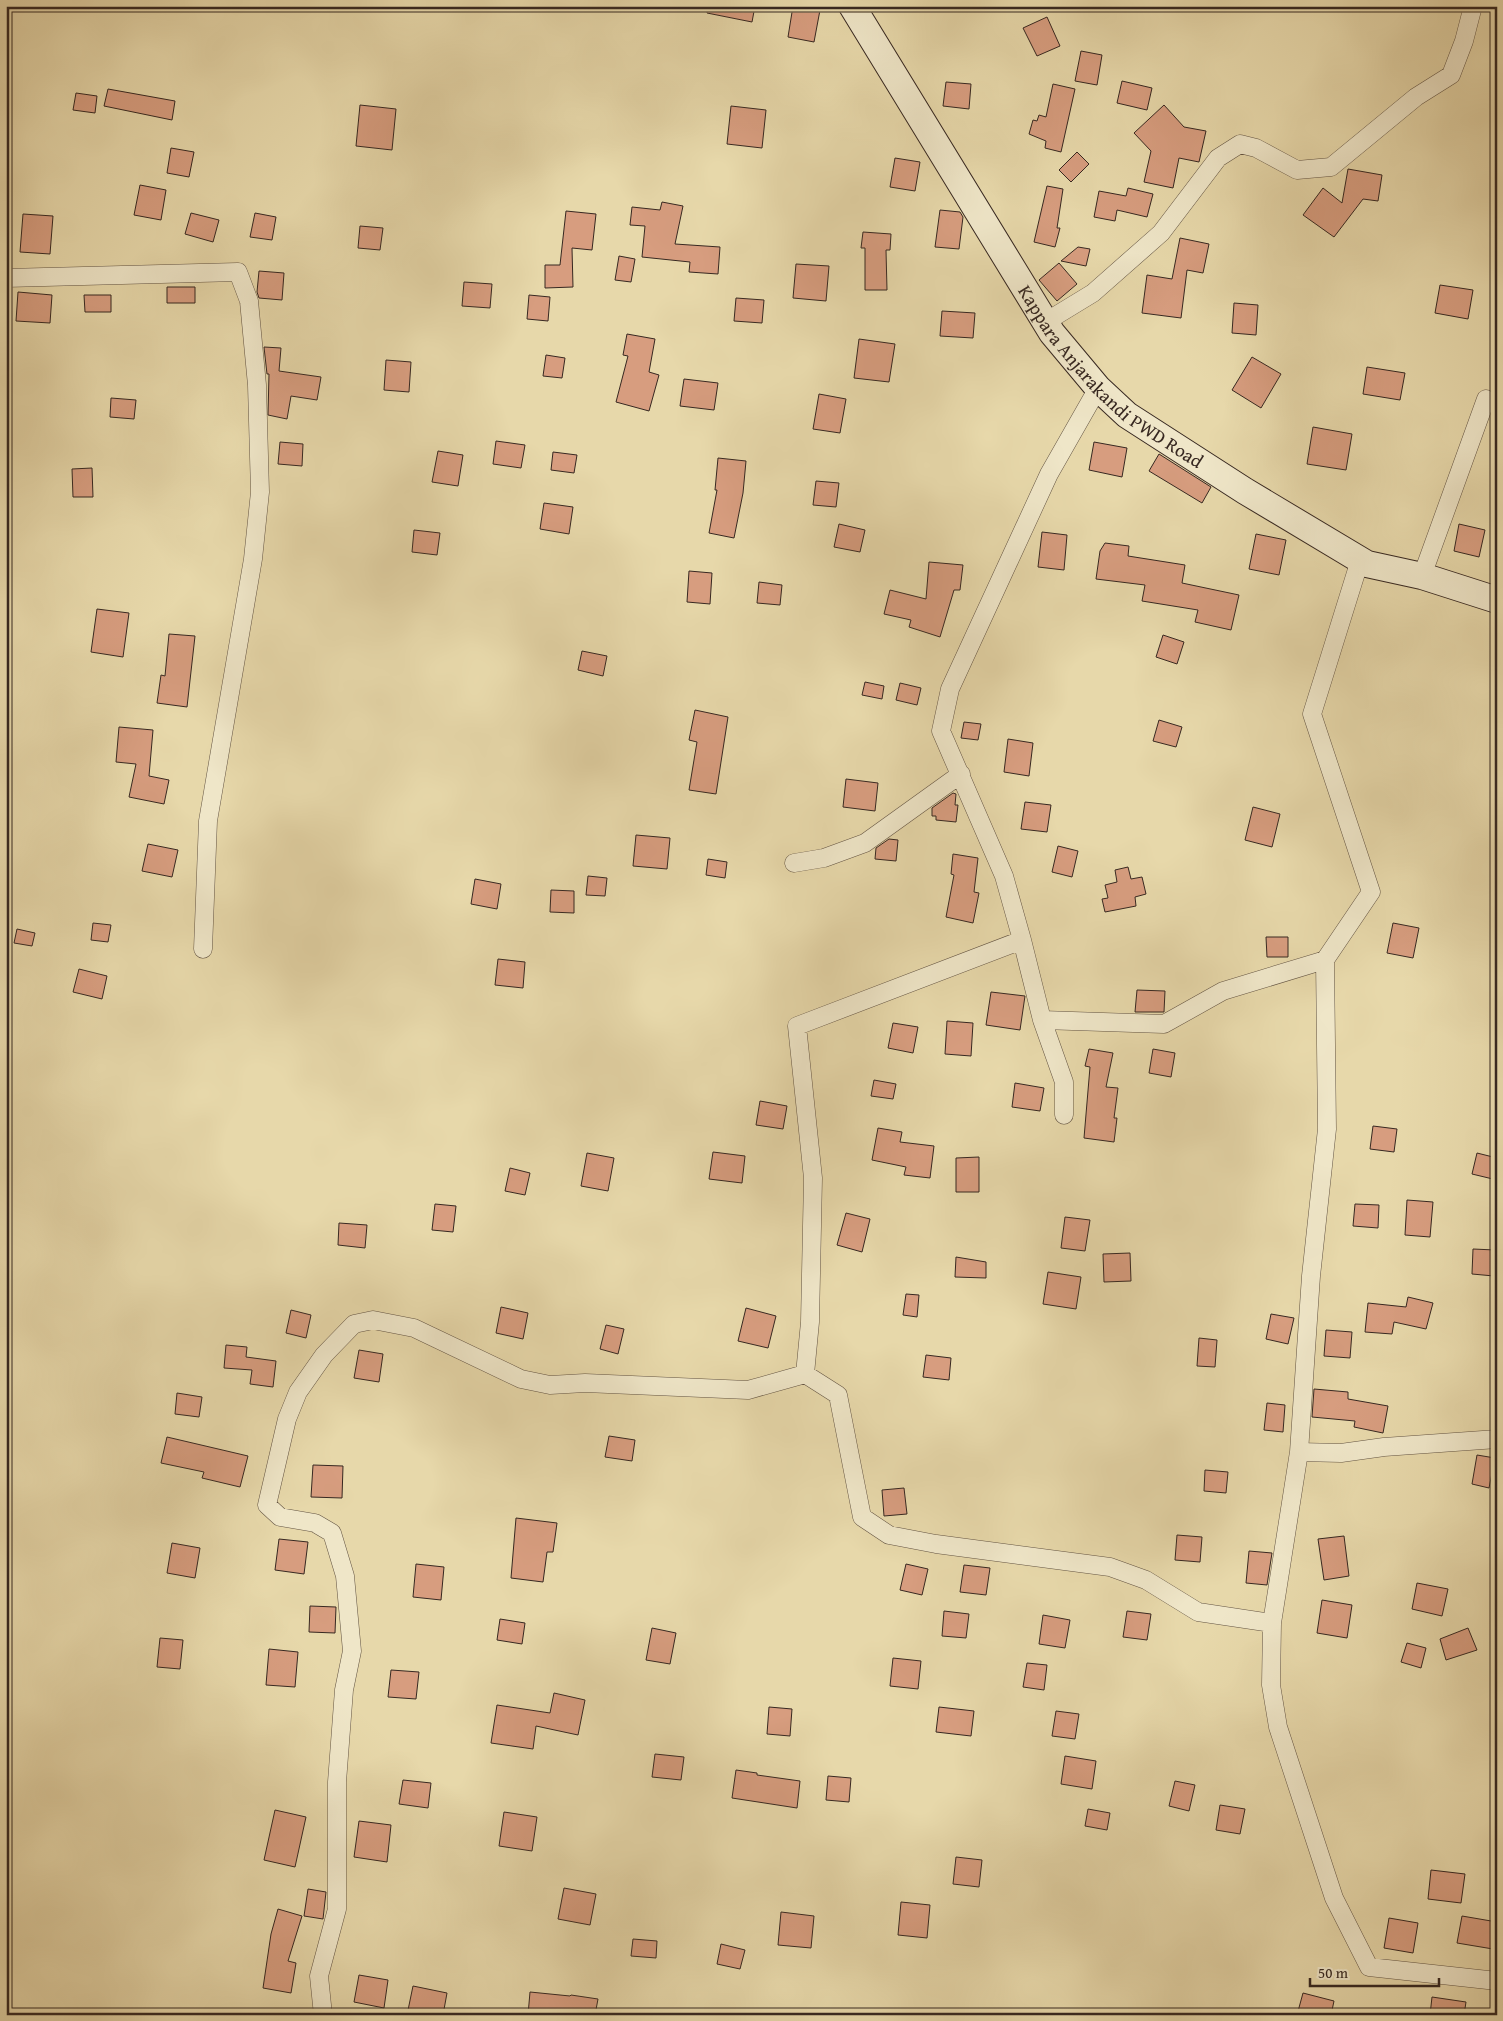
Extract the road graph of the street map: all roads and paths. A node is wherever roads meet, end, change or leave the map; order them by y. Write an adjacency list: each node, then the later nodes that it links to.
1 (852, 6): 4 (main road, Kappara Anjarakandi PWD Road)
2 (1473, 6): 4 (street)
3 (6, 278): 13 (street)
4 (1047, 324): 5 (main road, Kappara Anjarakandi PWD Road)
5 (1098, 388): 7 (main road, Kappara Anjarakandi PWD Road); 10 (street)
6 (1486, 399): 8 (street)
7 (1360, 560): 8 (main road, Kappara Anjarakandi PWD Road); 14 (street)
8 (1422, 576): 9 (main road, Kappara Anjarakandi PWD Road)
9 (1497, 600)
10 (961, 774): 11 (street); 12 (street)
11 (794, 862)
12 (1022, 940): 15 (street); 17 (street)
13 (203, 949)
14 (1325, 960): 15 (street); 19 (street)
15 (1042, 1020): 16 (street)
16 (1064, 1115)
17 (805, 1374): 20 (street); 22 (street)
18 (1497, 1438): 19 (street)
19 (1299, 1452): 20 (street)
20 (1272, 1623): 21 (street)
21 (1497, 1981)
22 (323, 2015)

